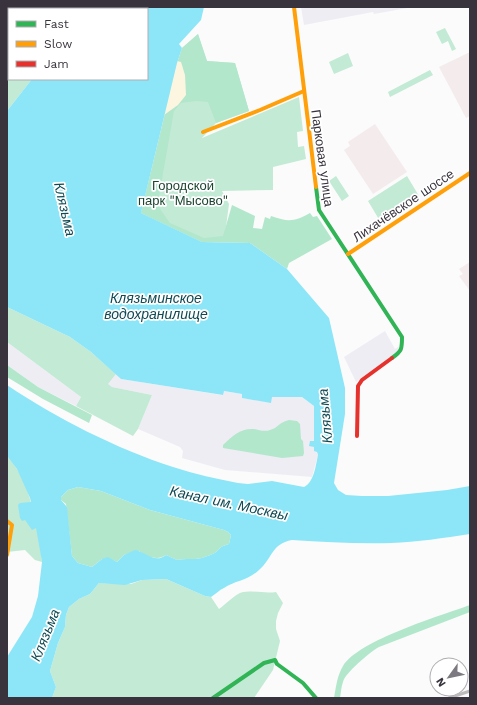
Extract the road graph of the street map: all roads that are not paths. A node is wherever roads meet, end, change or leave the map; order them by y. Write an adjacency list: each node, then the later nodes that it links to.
1 (294, 7): 2 (street, Парковая улица)
2 (304, 91): 3 (street); 5 (street, Парковая улица)
3 (203, 132)
4 (470, 173): 5 (street, Лихачёвское шоссе)
5 (348, 254): 6 (street, Парковая улица)
6 (357, 436)
7 (7, 521): 8 (street)
8 (7, 552): 9 (street)
9 (7, 555)
10 (470, 691): 13 (street)
11 (213, 698): 12 (street)
12 (316, 698)
13 (448, 698)

